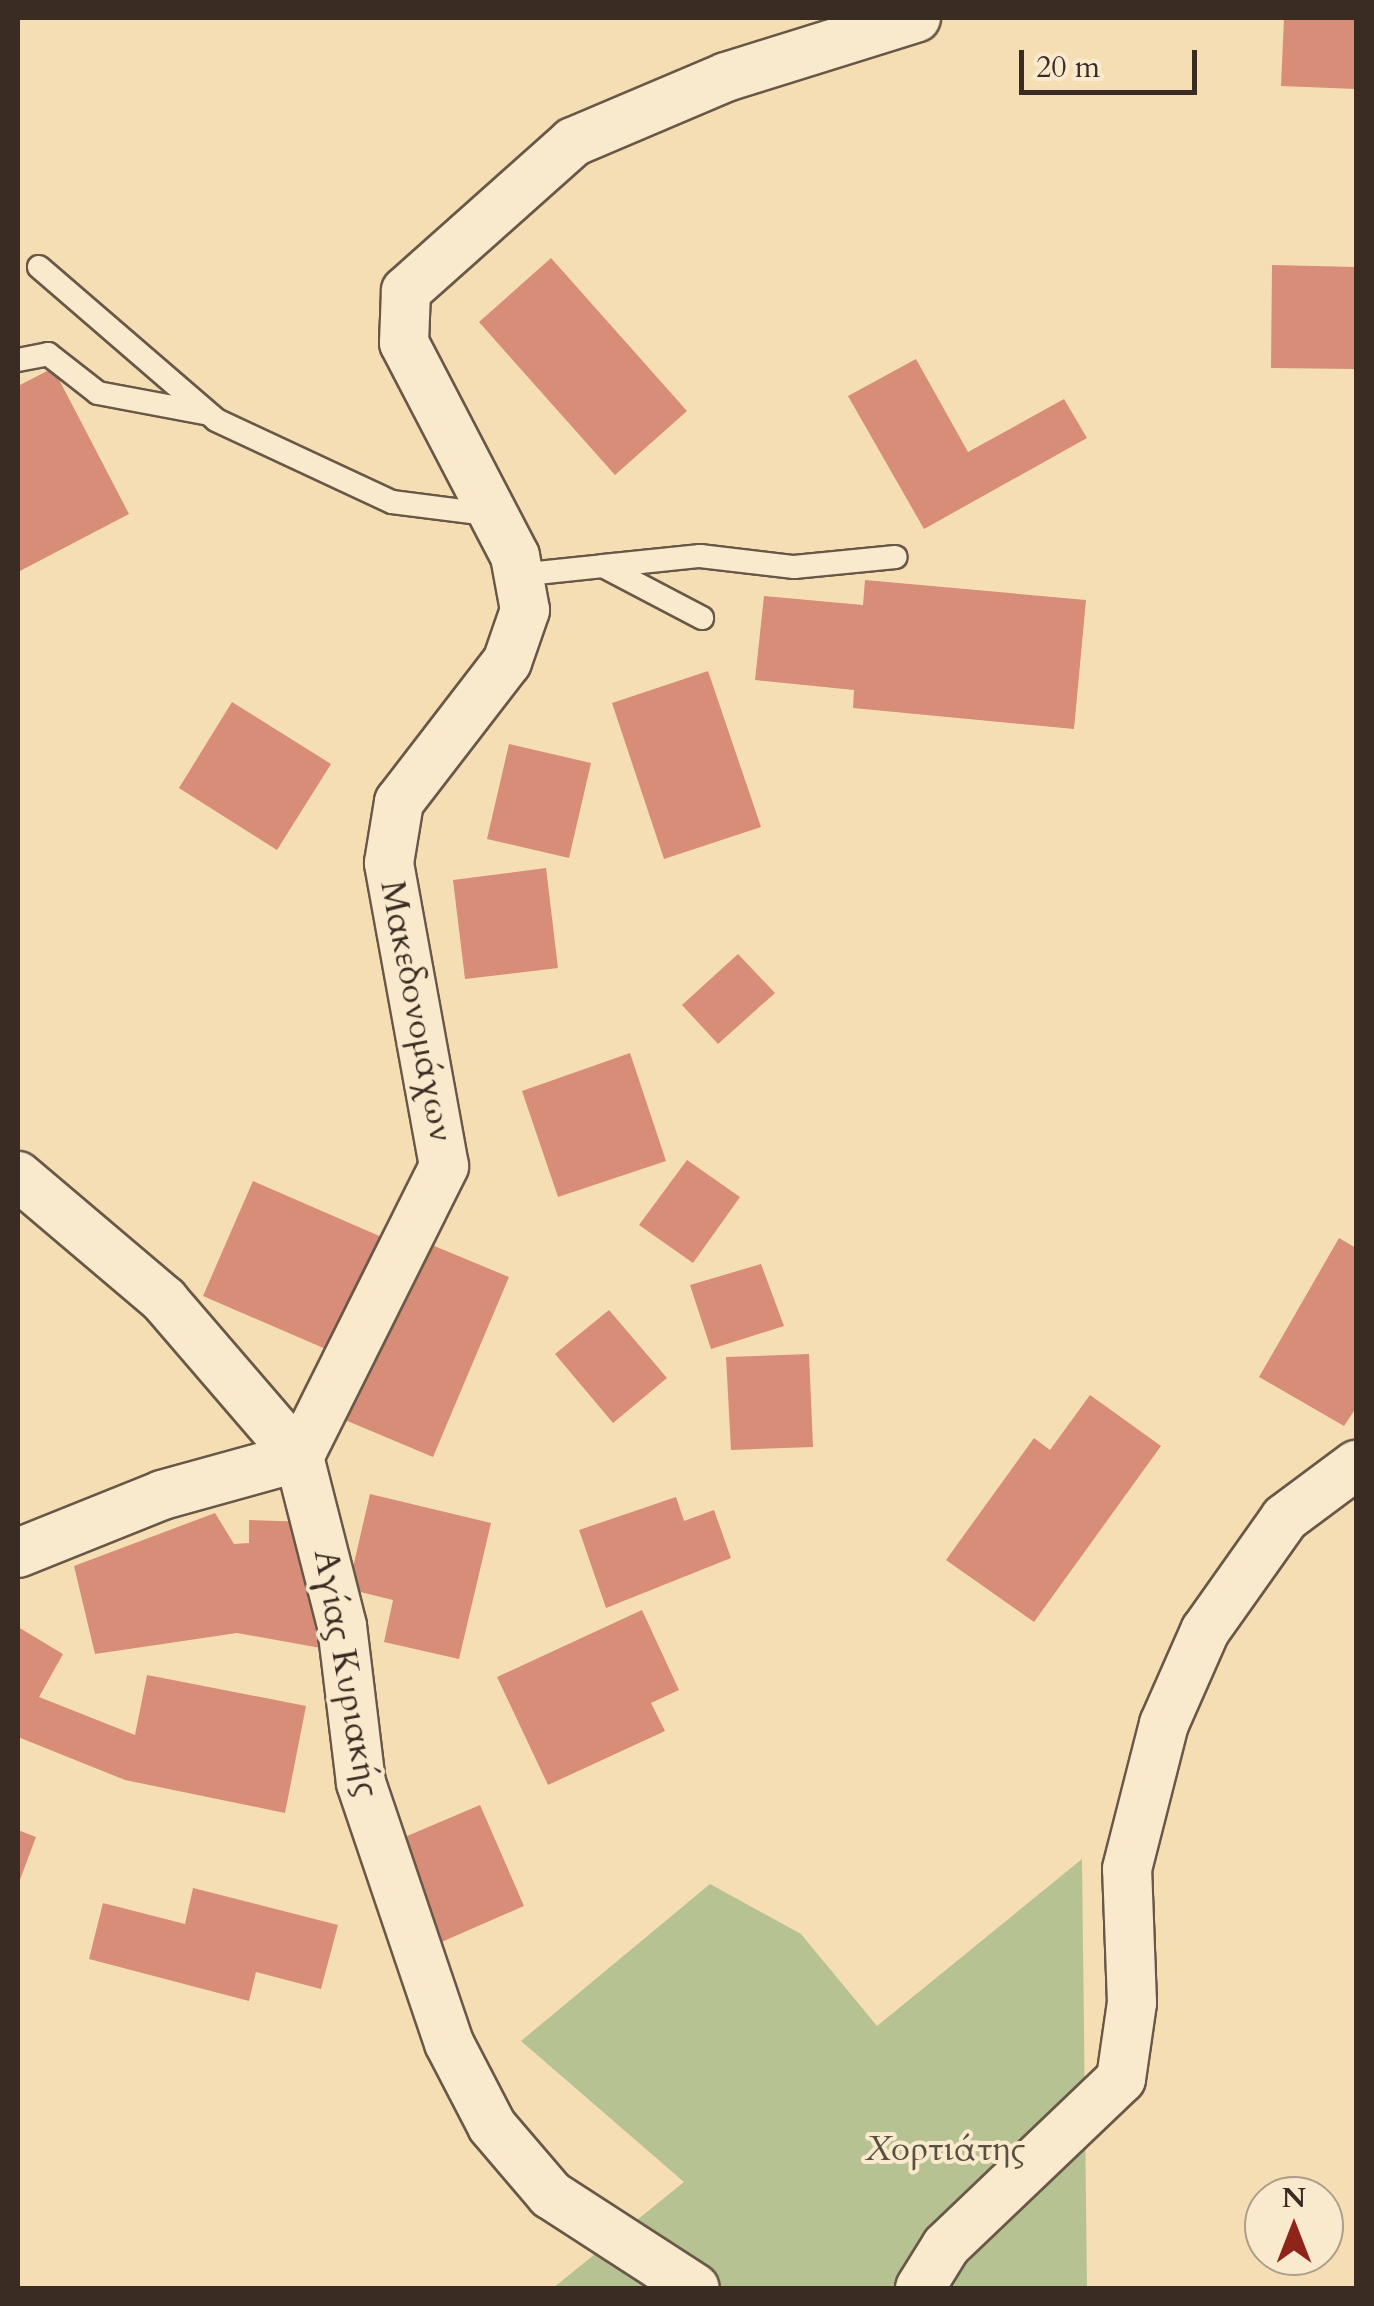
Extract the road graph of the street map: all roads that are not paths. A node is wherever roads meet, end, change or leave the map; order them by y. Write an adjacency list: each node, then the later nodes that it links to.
1 (916, 18): 5 (street, Μακεδονομάχων)
2 (40, 267): 4 (lane)
3 (18, 360): 4 (lane)
4 (208, 414): 5 (lane)
5 (493, 515): 8 (street, Μακεδονομάχων)
6 (896, 558): 7 (lane)
7 (602, 566): 8 (lane); 9 (lane)
8 (518, 575): 11 (street, Μακεδονομάχων)
9 (702, 618)
10 (18, 1176): 11 (street, Αγίας Κυριακής)
11 (299, 1456): 13 (street); 14 (street, Αγίας Κυριακής)
12 (1356, 1465): 15 (street)
13 (18, 1553)
14 (695, 2288)
15 (920, 2288)

